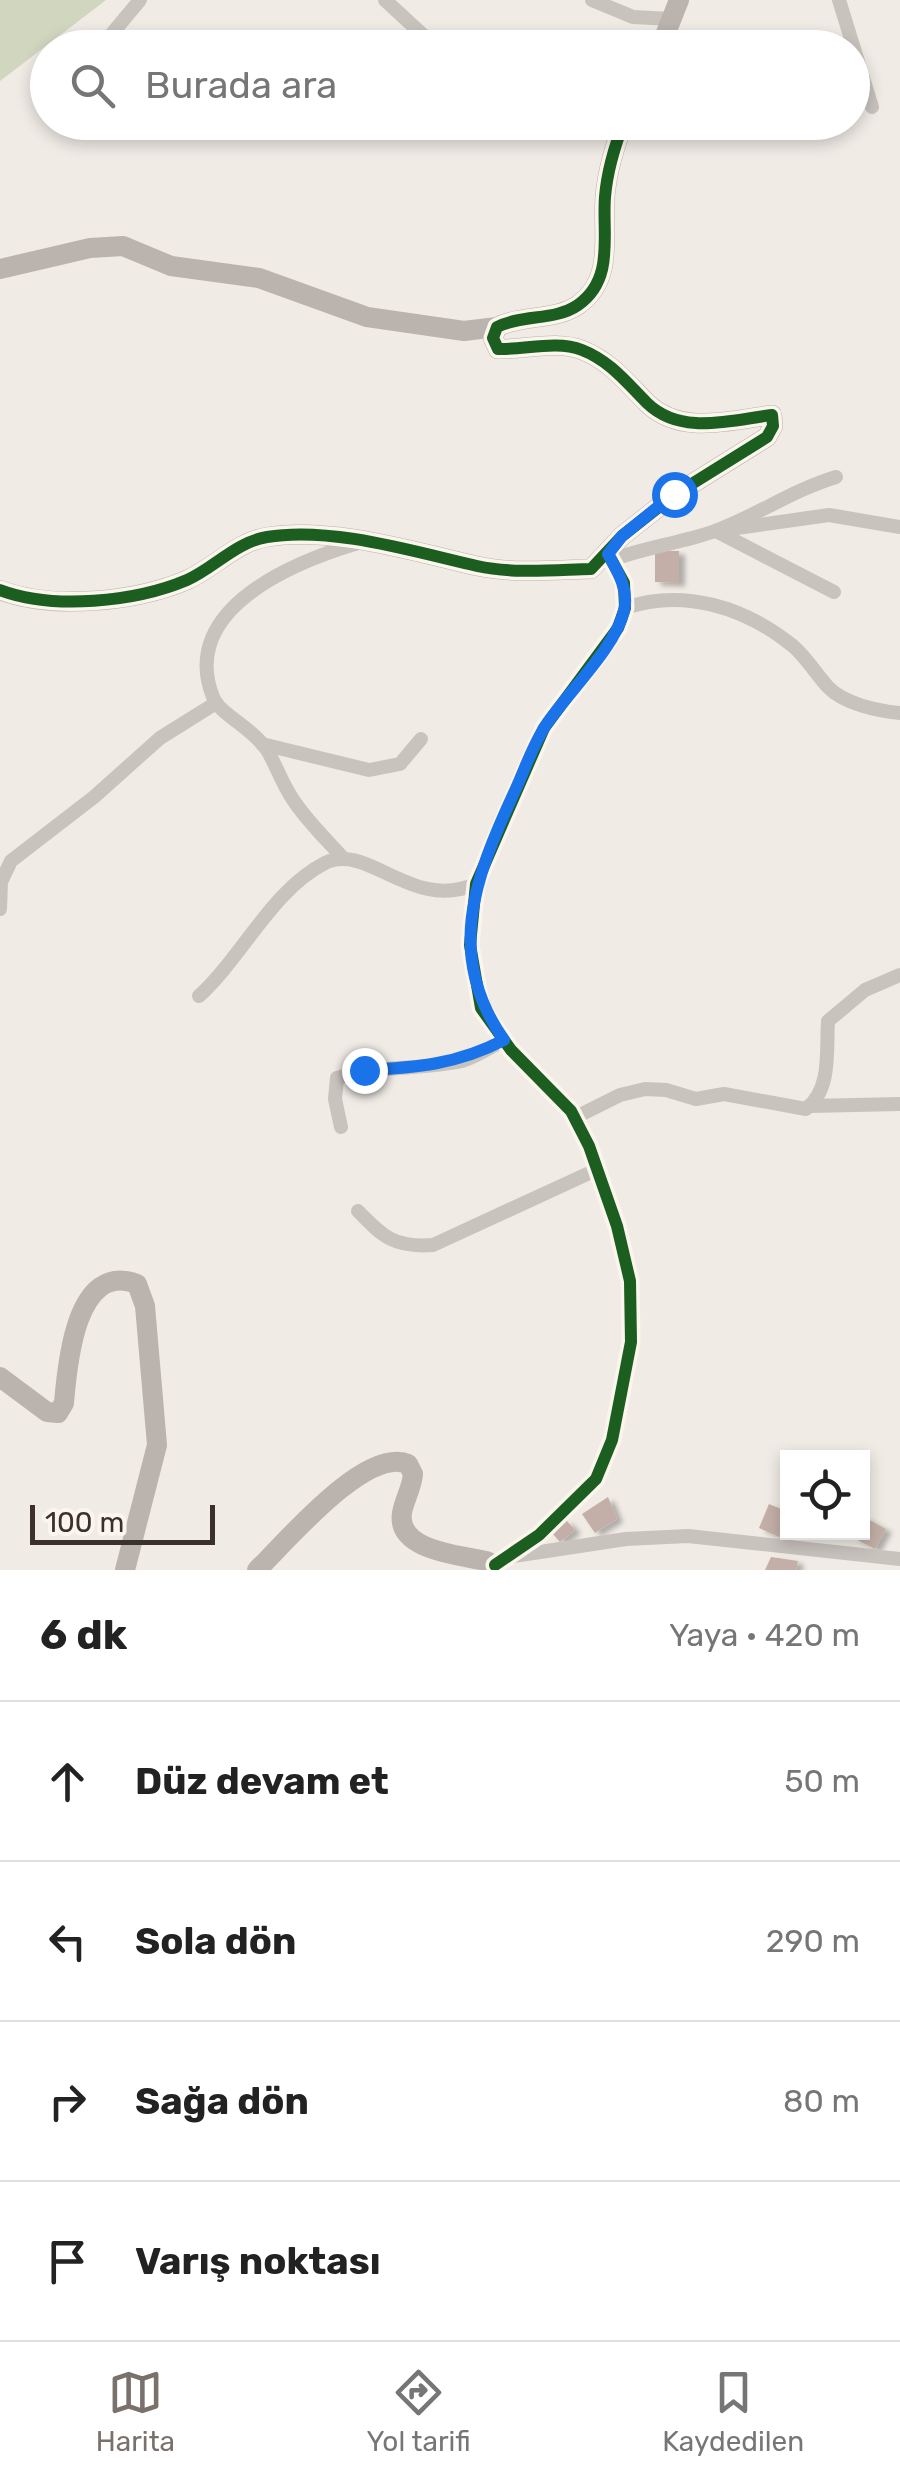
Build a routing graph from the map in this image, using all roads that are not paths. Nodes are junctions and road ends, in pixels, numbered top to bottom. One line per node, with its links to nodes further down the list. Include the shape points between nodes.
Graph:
1 (140, 0): 6 (street)
2 (385, 0): 7 (street)
3 (592, 0): 5 (street, via 634,16)
4 (839, 0): 8 (street)
5 (675, 9)
6 (115, 30)
7 (418, 30)
8 (848, 30)
9 (870, 101): 10 (street)
10 (872, 108)
11 (619, 140): 13 (street, via 605,197 604,268 592,290 559,313 519,316)
12 (0, 268): 13 (street, via 122,246 171,266 259,278 367,316 464,331)
13 (496, 327): 18 (street, via 498,348 581,350 609,364 650,406 690,422 730,425 772,416 767,436 702,474 622,536)
14 (836, 477): 16 (street)
15 (900, 527): 16 (street, via 817,515)
16 (715, 531): 18 (street); 20 (street)
17 (362, 542): 18 (street, via 520,570 592,569); 19 (street, via 266,537 192,578 136,593 55,600); 22 (street, via 271,576 227,613 207,648)
18 (609, 557): 21 (street, via 624,584)
19 (0, 590)
20 (834, 592)
21 (625, 608): 23 (street, via 653,598 695,599 744,616 794,646 832,692); 27 (street, via 618,628 544,728)
22 (216, 703): 25 (street); 28 (street, via 160,738 11,861)
23 (900, 714)
24 (421, 739): 25 (street, via 400,764 368,770)
25 (262, 744): 26 (street, via 292,799)
26 (342, 857): 27 (street, via 432,890 459,892); 30 (street, via 295,887)
27 (476, 884): 31 (street, via 470,945 475,988)
28 (0, 909)
29 (900, 975): 33 (street, via 865,990 828,1021 826,1074)
30 (200, 996)
31 (504, 1040): 34 (street); 35 (street, via 466,1060 337,1078)
32 (900, 1104): 33 (street)
33 (810, 1106): 34 (street, via 790,1110 724,1094 696,1099 645,1089)
34 (574, 1118): 36 (street)
35 (341, 1127)
36 (598, 1169): 37 (street, via 433,1245 386,1240); 40 (street, via 630,1281 631,1342 612,1440 596,1478)
37 (358, 1210)
38 (0, 1377): 41 (street, via 58,1413 80,1314 110,1284 137,1284 146,1306 157,1444)
39 (900, 1559): 40 (street, via 688,1536 626,1539)
40 (499, 1564): 42 (street, via 421,1545 409,1536 402,1514 413,1474 408,1464 390,1460 356,1477)
41 (125, 1570)
42 (257, 1570)

